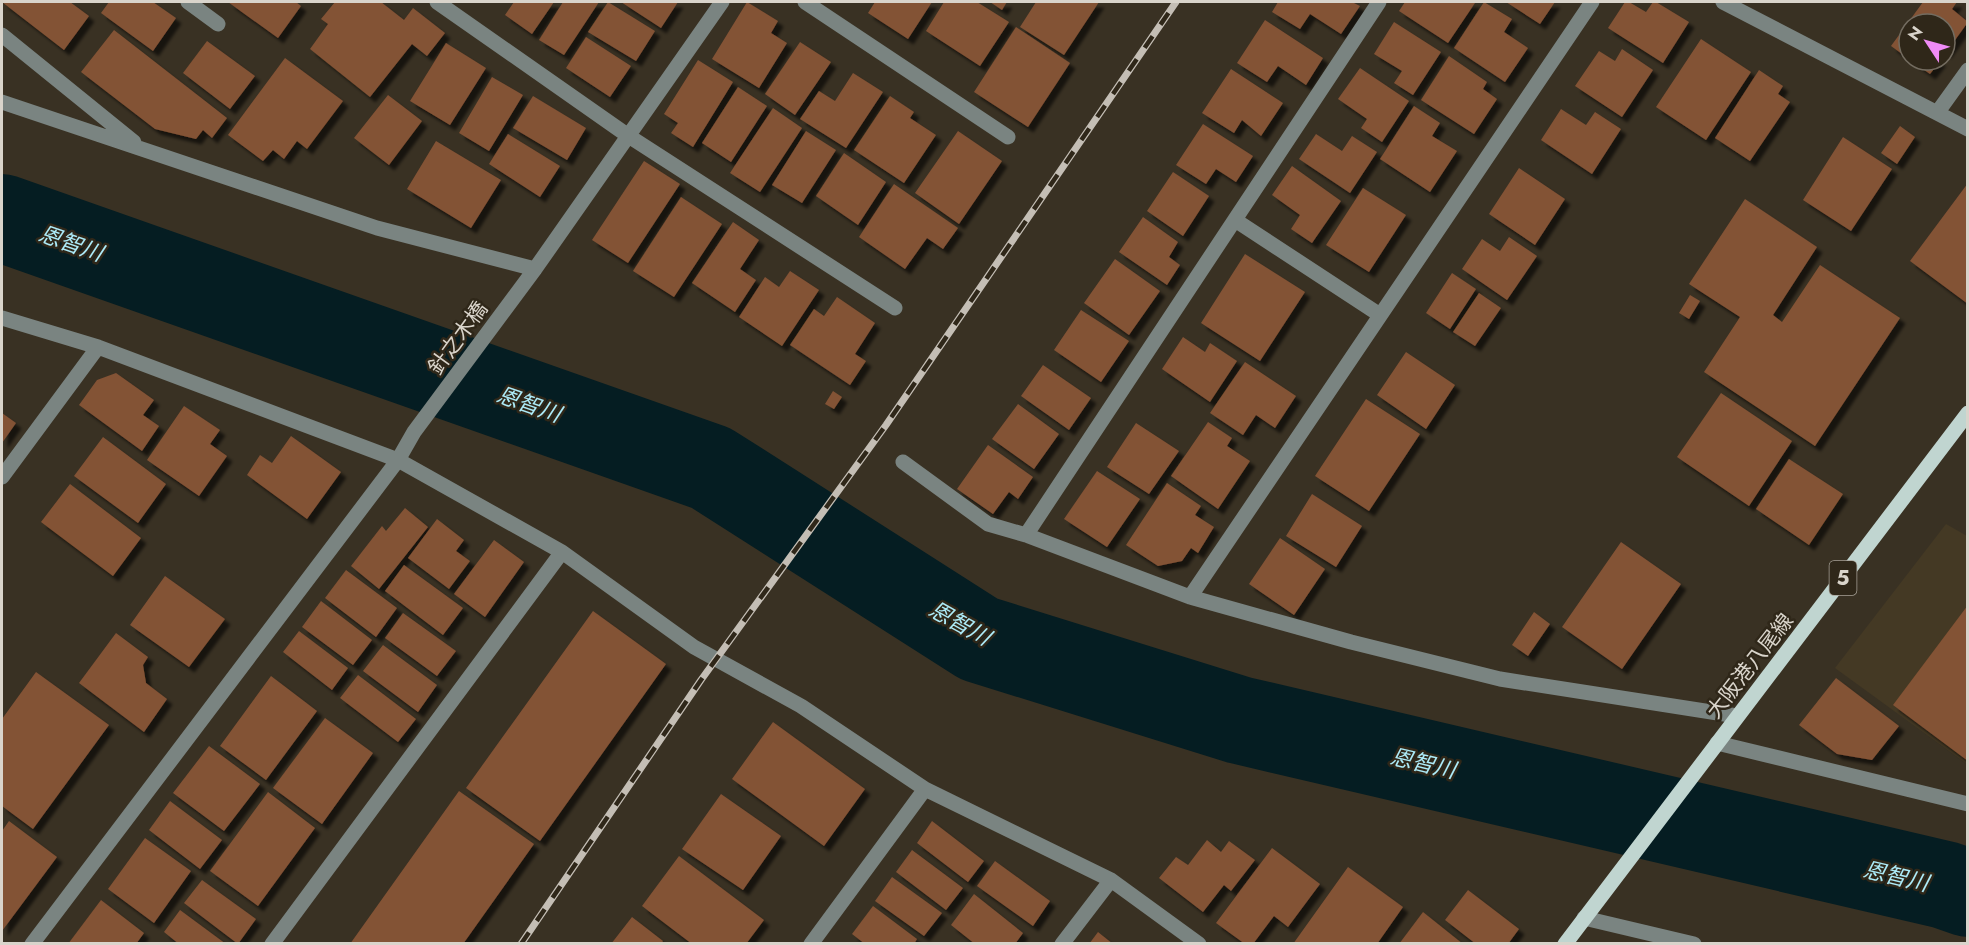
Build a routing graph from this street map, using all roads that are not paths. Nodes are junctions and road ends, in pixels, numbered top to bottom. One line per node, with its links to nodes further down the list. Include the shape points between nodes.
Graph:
1 (188, 2): 8 (street)
2 (437, 2): 14 (street)
3 (722, 2): 14 (street, 針之木橋)
4 (805, 2): 15 (street)
5 (1379, 2): 17 (street)
6 (1592, 2): 20 (street)
7 (1723, 2): 12 (street)
8 (218, 24)
9 (2, 35): 16 (street)
10 (1968, 70): 12 (street)
11 (2, 102): 16 (street)
12 (1937, 113): 13 (street)
13 (1968, 129)
14 (627, 135): 18 (street, 針之木橋); 19 (street)
15 (1008, 137)
16 (144, 149): 18 (street, via 377,228)
17 (1235, 220): 20 (street); 27 (street)
18 (535, 269): 24 (street, 針之木橋, via 414,432)
19 (895, 308)
20 (1380, 315): 29 (street)
21 (2, 318): 22 (street)
22 (98, 347): 24 (street); 26 (street)
23 (1968, 413): 30 (main road, 大阪港八尾線 / 5)
24 (398, 460): 28 (street); 36 (street, 針之木橋)
25 (903, 462): 27 (street, via 988,524)
26 (2, 477)
27 (1026, 535): 29 (street)
28 (562, 552): 32 (street, via 693,647 801,706); 37 (street)
29 (1190, 597): 30 (street, via 1500,679)
30 (1737, 716): 31 (main road, 大阪港八尾線 / 5)
31 (1718, 743): 33 (street); 35 (main road, 大阪港八尾線 / 5)
32 (925, 789): 34 (street); 38 (street)
33 (1968, 804)
34 (1111, 880): 39 (street); 40 (street)
35 (1584, 918): 41 (main road, 大阪港八尾線 / 5); 42 (street)
36 (32, 944)
37 (272, 944)
38 (810, 944)
39 (1062, 944)
40 (1199, 944)
41 (1565, 944)
42 (1694, 944)

